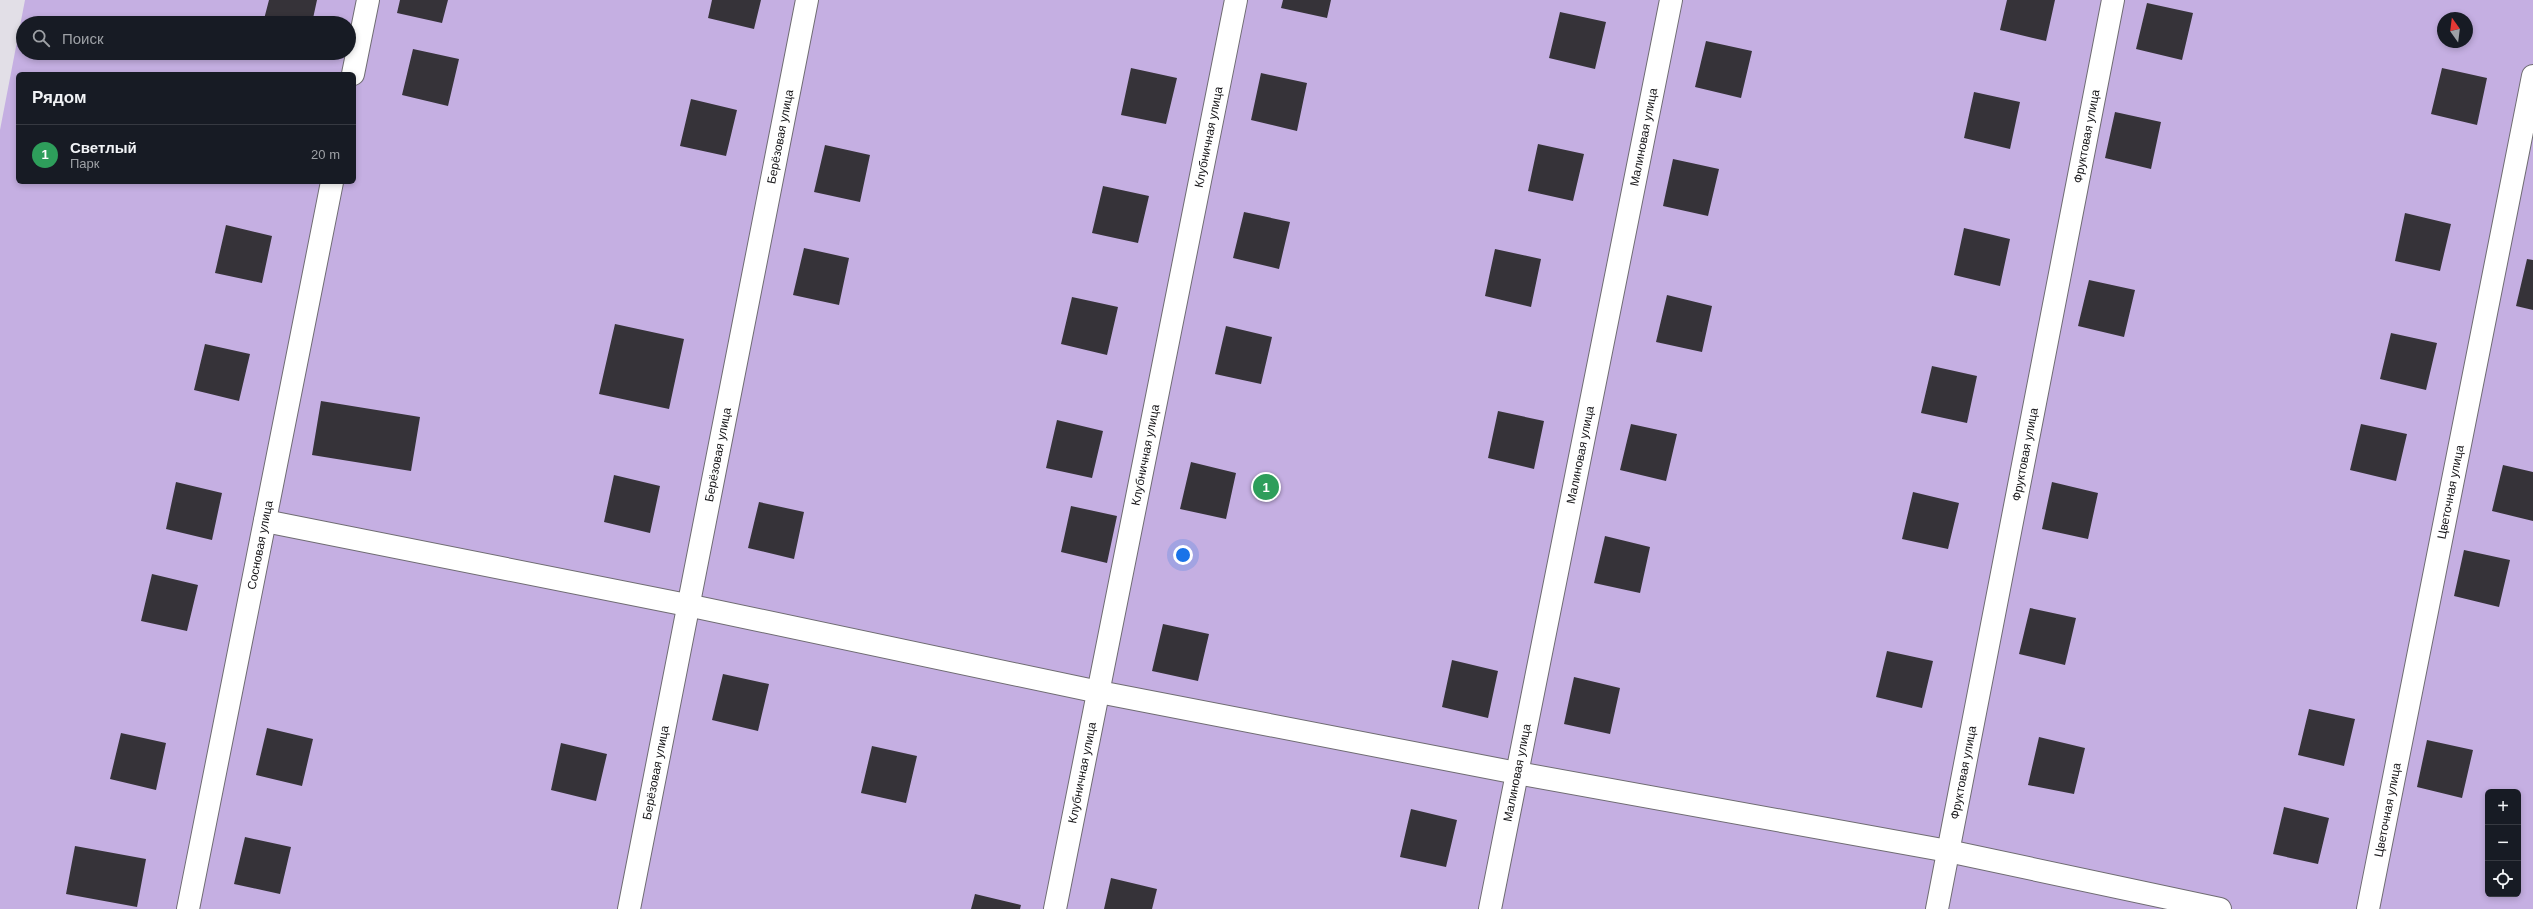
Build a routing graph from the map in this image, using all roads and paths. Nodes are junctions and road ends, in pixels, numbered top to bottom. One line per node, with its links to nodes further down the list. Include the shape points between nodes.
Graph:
1 (368, 0): 6 (street)
2 (807, 0): 12 (street, Берёзовая улица)
3 (1236, 0): 13 (street, Клубничная улица)
4 (1671, 0): 14 (street, Малиновая улица)
5 (2113, 0): 15 (street, Фруктовая улица)
6 (356, 59)
7 (356, 60): 8 (street)
8 (353, 72)
9 (2533, 76): 22 (street, Цветочная улица)
10 (332, 184): 11 (street, Сосновая улица)
11 (265, 521): 12 (street); 16 (street, Сосновая улица)
12 (687, 605): 13 (street); 17 (street, Берёзовая улица)
13 (1099, 692): 14 (street); 18 (street, Клубничная улица)
14 (1517, 773): 15 (street); 19 (street, Малиновая улица)
15 (1948, 851): 20 (street, Фруктовая улица); 21 (street)
16 (188, 909)
17 (629, 909)
18 (1055, 909)
19 (1490, 909)
20 (1937, 909)
21 (2220, 909)
22 (2368, 909)

